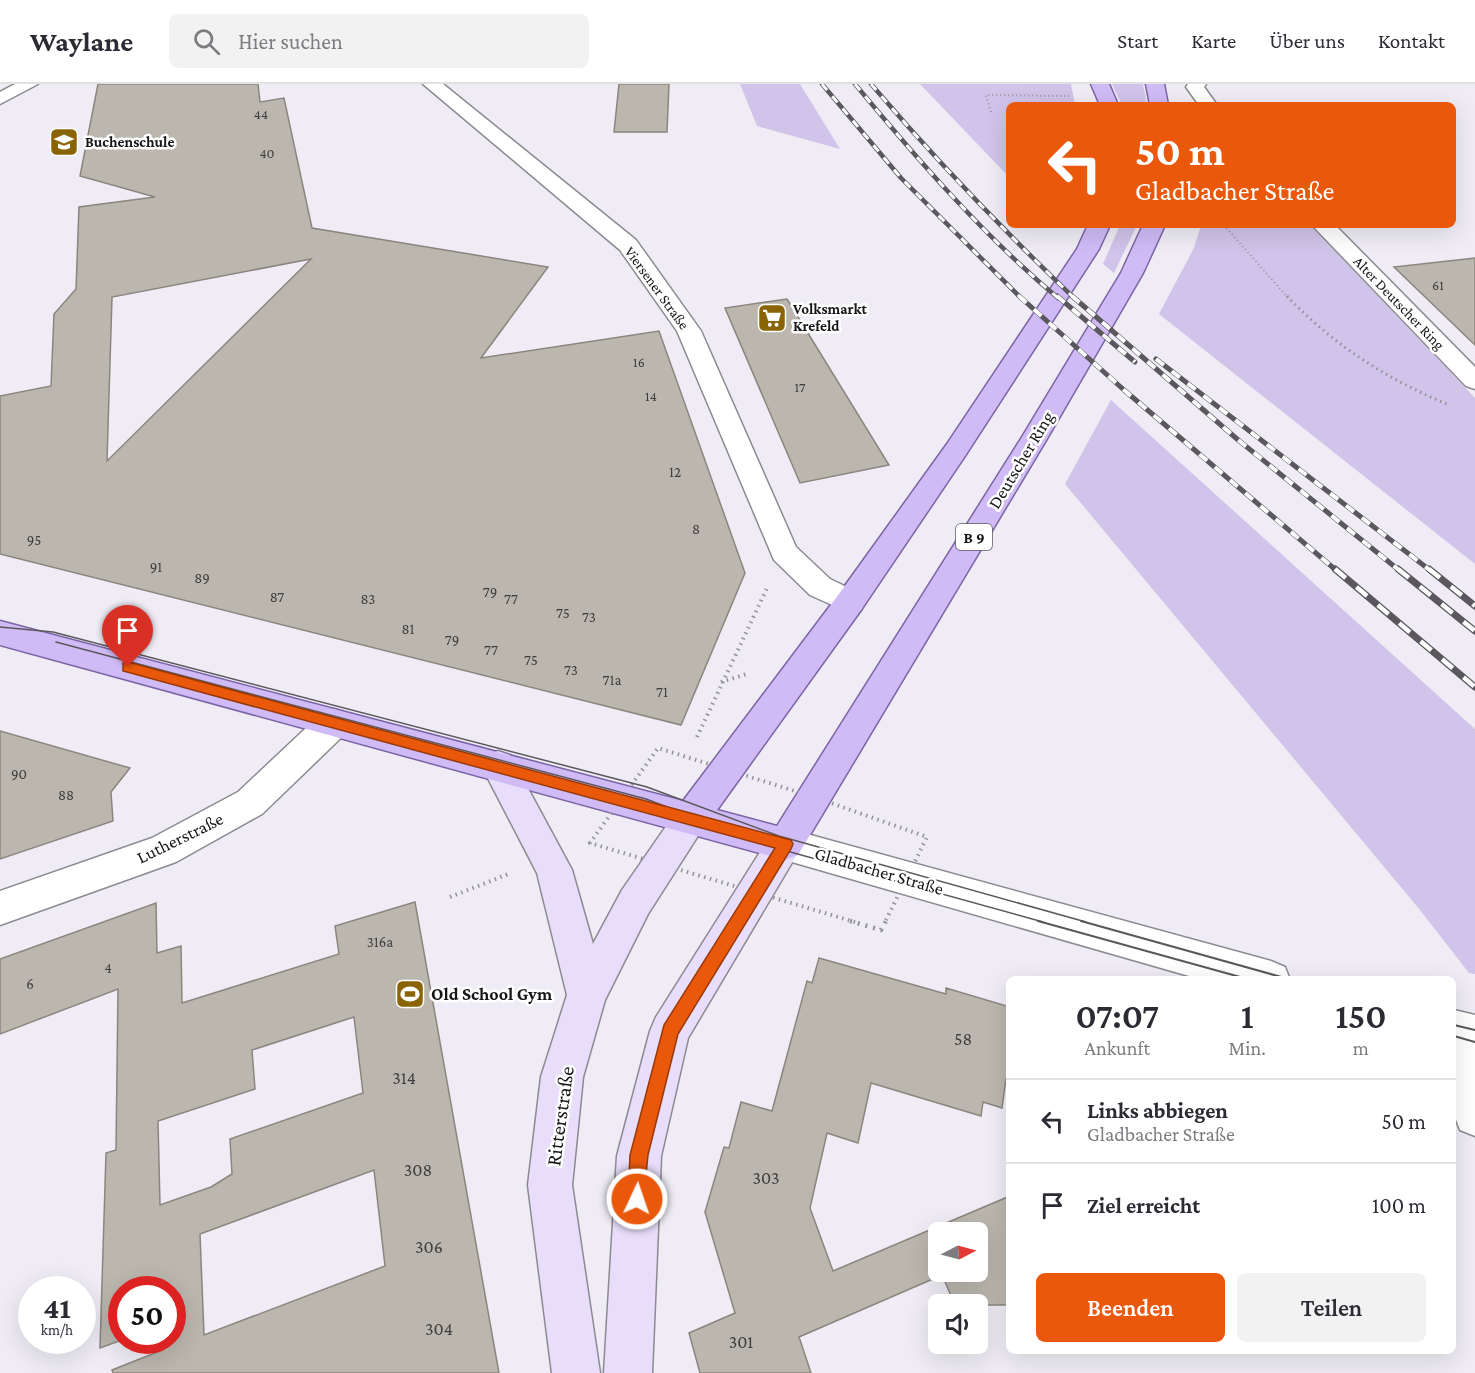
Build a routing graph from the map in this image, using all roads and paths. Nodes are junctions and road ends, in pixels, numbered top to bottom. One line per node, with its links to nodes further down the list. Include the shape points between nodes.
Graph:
1 (29, 84): 7 (street)
2 (432, 84): 18 (street, Viersener Straße, via 628,245 689,331)
3 (1100, 84): 8 (main road)
4 (1155, 84): 9 (main road)
5 (1197, 84): 10 (street, via 1197,94)
6 (1069, 96): 11 (path, via 986,95)
7 (0, 99)
8 (1108, 102)
9 (1158, 102)
10 (1205, 102)
11 (991, 112)
12 (1098, 228): 19 (main road, via 1088,249 956,450)
13 (1153, 228): 25 (main road, Deutscher Ring / B 9, via 1132,273 1035,437)
14 (1227, 228): 17 (path, via 1313,323 1363,360 1419,393)
15 (1326, 228): 16 (street, Alter Deutscher Ring)
16 (1475, 381)
17 (1455, 407)
18 (784, 553): 19 (street, Viersener Straße, via 820,587); 22 (path)
19 (850, 602): 24 (main road)
20 (0, 633): 21 (main road, Gladbacher Straße)
21 (334, 723): 23 (main road, Gladbacher Straße); 28 (street, Lutherstraße, via 250,803 163,851)
22 (689, 757)
23 (498, 765): 24 (main road, Gladbacher Straße); 26 (main road)
24 (692, 817): 25 (main road, Gladbacher Straße); 30 (main road, Ritterstraße, via 635,902)
25 (785, 844): 29 (street, Gladbacher Straße); 36 (main road, via 670,1031 639,1155)
26 (549, 859): 27 (path); 30 (main road)
27 (450, 897)
28 (0, 908)
29 (1257, 976)
30 (587, 995): 35 (main road, Ritterstraße, via 562,1077 550,1185)
31 (1456, 1030): 32 (street)
32 (1475, 1035)
33 (1456, 1062): 34 (street)
34 (1475, 1115)
35 (576, 1373)
36 (628, 1373)

